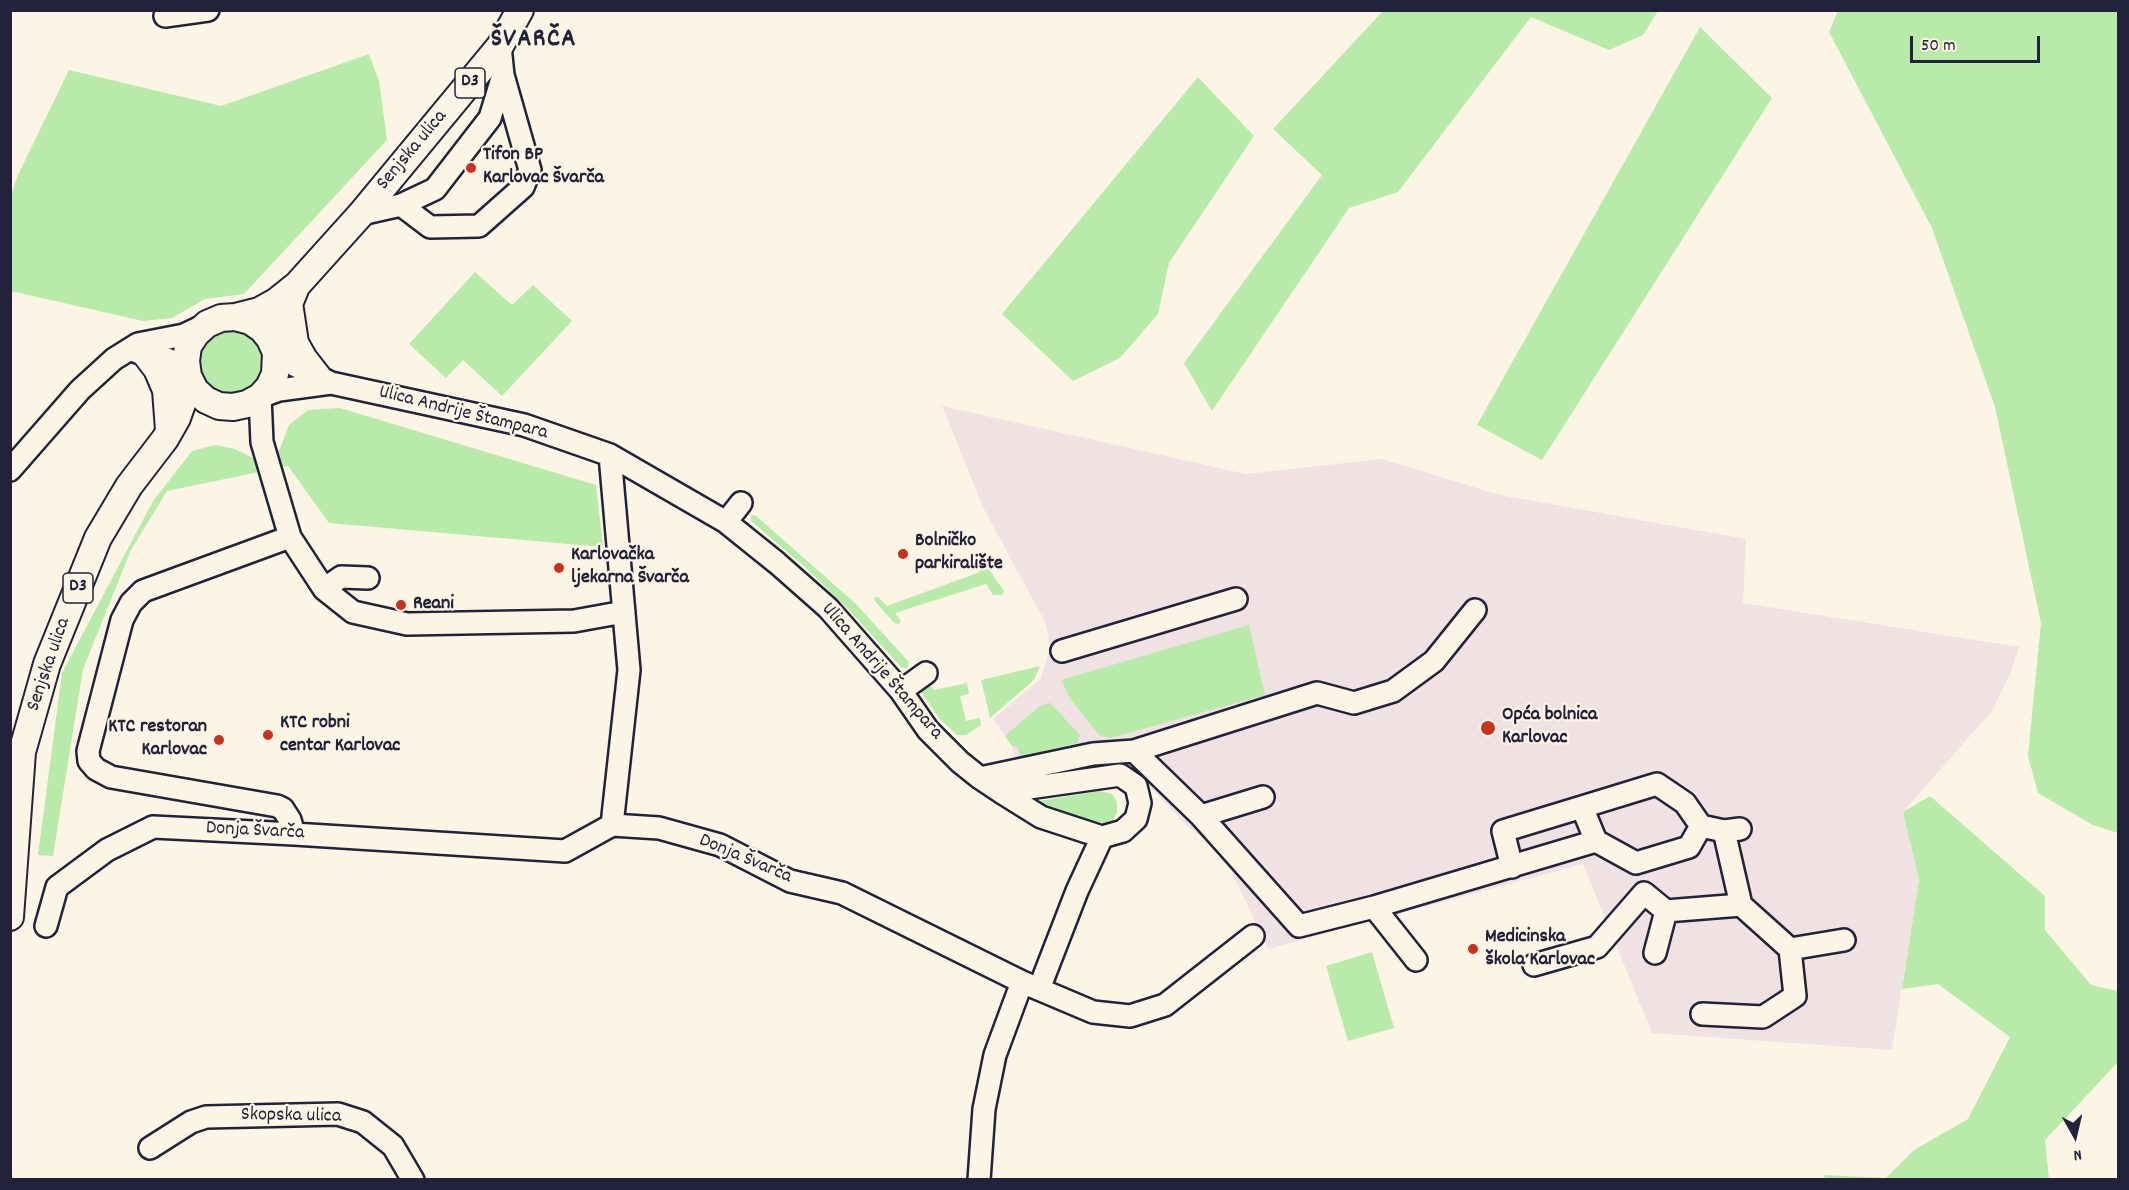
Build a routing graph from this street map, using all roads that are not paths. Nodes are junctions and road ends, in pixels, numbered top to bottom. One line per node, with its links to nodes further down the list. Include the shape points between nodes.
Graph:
1 (208, 10): 3 (street)
2 (520, 10): 4 (main road, Senjska ulica / D3)
3 (165, 16)
4 (500, 46): 5 (street); 7 (main road, Senjska ulica / D3)
5 (503, 75): 6 (street, via 490,118 435,189); 6 (street, via 530,170 523,187 479,226 430,227)
6 (401, 205): 7 (street)
7 (361, 214): 8 (main road, Senjska ulica / D3)
8 (293, 293): 9 (main road, Senjska ulica / D3, via 259,311); 11 (main road, Senjska ulica / D3, via 277,333); 14 (main road, via 296,342 304,359)
9 (236, 317): 10 (main road, D3); 11 (main road, via 262,329)
10 (207, 324): 12 (street, via 184,335 138,344); 13 (main road, D3, via 188,346)
11 (275, 350): 14 (street, Ulica Andrije Štampara, via 292,364); 15 (main road, D3, via 275,374)
12 (134, 352): 13 (street, via 174,362); 17 (main road, via 157,369 166,390); 20 (street, via 114,359 80,390)
13 (188, 376): 16 (main road, via 206,400); 17 (main road, Senjska ulica / D3, via 177,418)
14 (324, 380): 15 (street, Ulica Andrije Štampara); 19 (street, Ulica Andrije Štampara, via 524,425)
15 (260, 397): 16 (main road, D3); 18 (street)
16 (233, 407): 17 (main road, Senjska ulica / D3, via 196,418); 18 (street)
17 (167, 435): 49 (main road, Senjska ulica / D3, via 129,486 98,538 47,664 22,752)
18 (262, 442): 23 (street)
19 (610, 455): 22 (street, Ulica Andrije Štampara); 28 (street)
20 (10, 470)
21 (741, 503): 22 (street)
22 (726, 522): 31 (street, Ulica Andrije Štampara, via 828,608)
23 (290, 537): 25 (street); 40 (street, via 142,591 122,620 88,751 96,769 111,777 278,806 290,820)
24 (368, 578): 25 (street, via 341,577)
25 (324, 589): 28 (street, via 353,612 407,624 574,621)
26 (1236, 599): 29 (street)
27 (1475, 610): 32 (street, via 1434,661 1393,691 1354,703 1317,693)
28 (624, 612): 38 (street, via 629,669)
29 (1062, 651)
30 (926, 673): 31 (street)
31 (901, 691): 33 (street, Ulica Andrije Štampara, via 928,730)
32 (1134, 751): 33 (street, via 1093,754); 37 (street)
33 (980, 778): 34 (street, Ulica Andrije Štampara)
34 (1001, 792): 41 (street, Ulica Andrije Štampara, via 1041,817); 41 (street, via 1120,775 1136,786 1140,802 1136,819 1124,831)
35 (1263, 797): 37 (street)
36 (1582, 807): 39 (street, via 1657,784 1685,803); 42 (street); 44 (street, via 1503,831)
37 (1202, 816): 47 (street, via 1299,926)
38 (612, 825): 40 (street, Donja Švarča, via 565,851); 57 (street, Donja Švarča, via 659,828 720,845 790,881 842,893)
39 (1701, 826): 43 (street, via 1689,846); 46 (street, via 1732,830)
40 (294, 834): 50 (street, Donja Švarča, via 153,827 107,850 57,886)
41 (1102, 837): 57 (street)
42 (1596, 841): 43 (street); 44 (street)
43 (1636, 863): 45 (street)
44 (1512, 867): 47 (street)
45 (1644, 893): 48 (street); 56 (street, via 1597,947)
46 (1741, 905): 48 (street); 53 (street)
47 (1374, 907): 55 (street)
48 (1666, 911): 54 (street)
49 (10, 917)
50 (46, 926)
51 (1253, 936): 57 (street, Donja Švarča, via 1164,1005 1130,1016 1093,1012)
52 (1844, 940): 53 (street)
53 (1790, 949): 58 (street, via 1795,996 1763,1017)
54 (1655, 953)
55 (1416, 960)
56 (1534, 965)
57 (1030, 985): 61 (street, via 995,1055 984,1109)
58 (1702, 1014)
59 (150, 1148): 60 (street, Skopska ulica, via 206,1117 338,1114 363,1122 393,1146)
60 (413, 1179)
61 (979, 1179)

